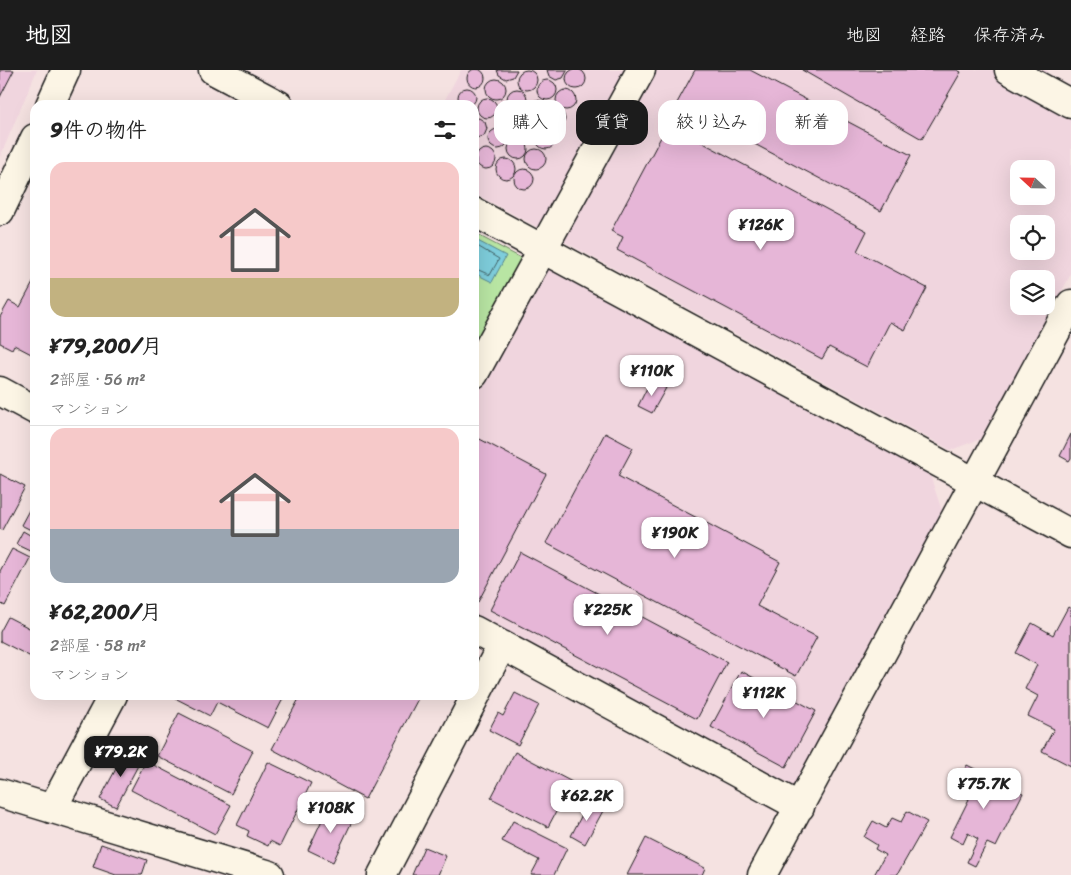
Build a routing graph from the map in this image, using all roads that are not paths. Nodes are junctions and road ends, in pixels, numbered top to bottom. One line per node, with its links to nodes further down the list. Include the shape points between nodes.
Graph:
1 (66, 70): 5 (street)
2 (213, 70): 6 (street)
3 (641, 70): 11 (street)
4 (1008, 70): 7 (street)
5 (52, 100)
6 (270, 100)
7 (1071, 104)
8 (30, 148): 9 (street)
9 (2, 203)
10 (479, 215): 11 (street)
11 (542, 248): 13 (street); 16 (street)
12 (1071, 304): 16 (street)
13 (479, 365)
14 (0, 391): 15 (street)
15 (30, 407)
16 (975, 483): 17 (street); 24 (street)
17 (1071, 534)
18 (479, 633): 19 (street)
19 (502, 645): 20 (street); 24 (street)
20 (479, 689)
21 (110, 700): 25 (street)
22 (473, 700): 27 (street)
23 (0, 793): 25 (street)
24 (800, 807): 28 (street)
25 (52, 809): 26 (street)
26 (270, 875)
27 (382, 875)
28 (762, 875)

